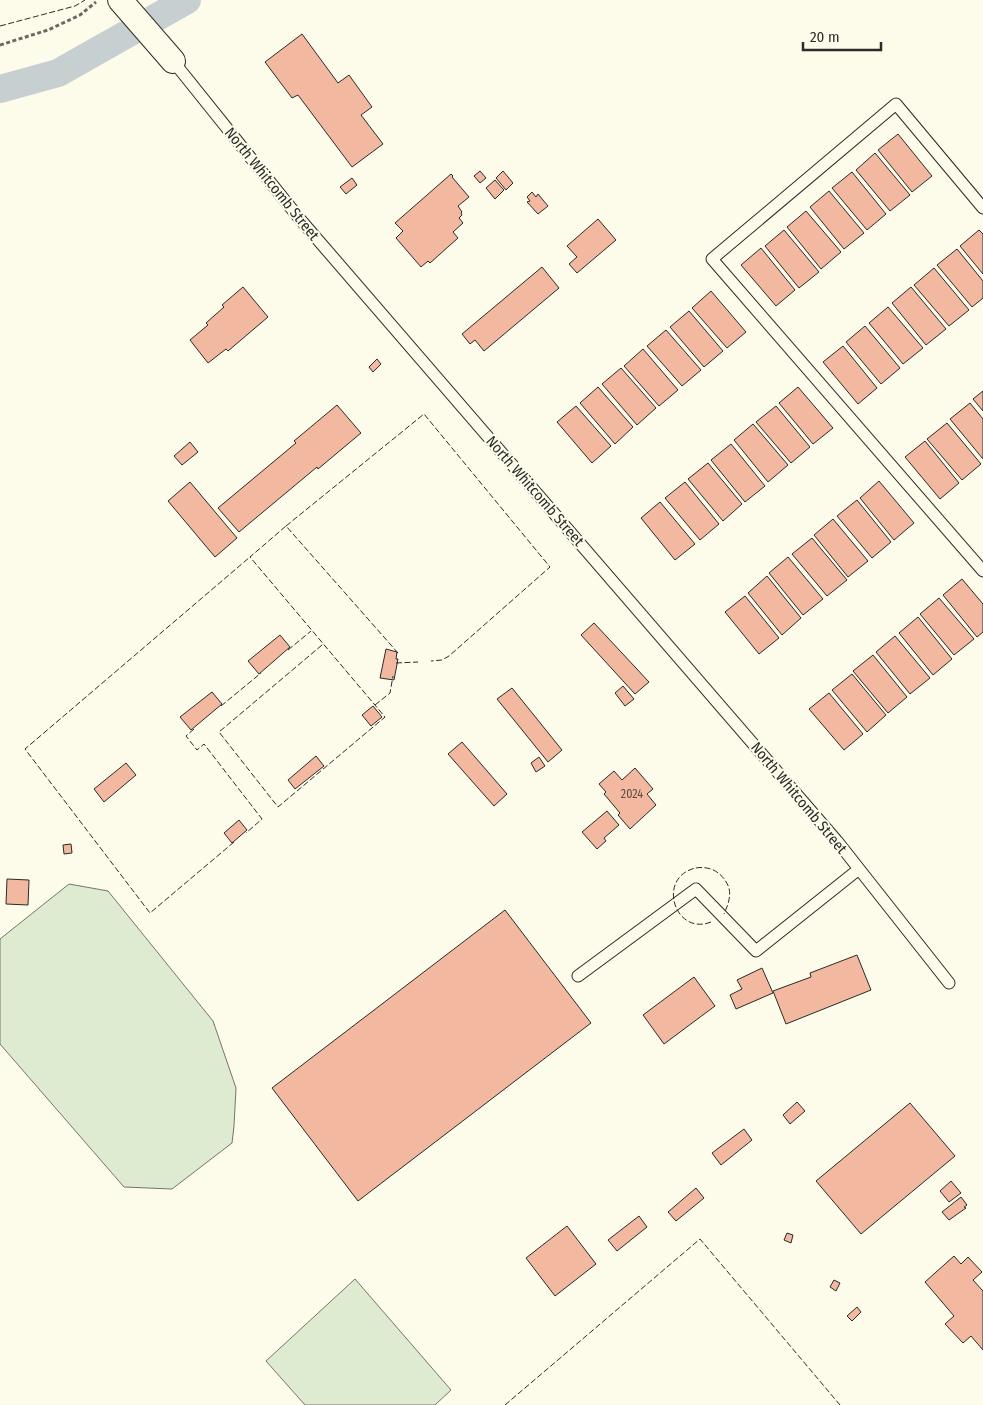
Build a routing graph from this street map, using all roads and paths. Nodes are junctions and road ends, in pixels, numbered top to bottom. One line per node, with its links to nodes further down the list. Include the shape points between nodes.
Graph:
1 (98, 0): 3 (path, via 80,15 56,26)
2 (124, 5): 4 (street, North Whitcomb Street)
3 (0, 44)
4 (172, 61): 7 (lane, North Whitcomb Street, via 299,218)
5 (983, 208): 6 (lane, via 896,104 712,259)
6 (983, 571)
7 (859, 869): 8 (lane, via 756,951 696,889); 9 (lane, North Whitcomb Street)
8 (578, 976)
9 (949, 983)

